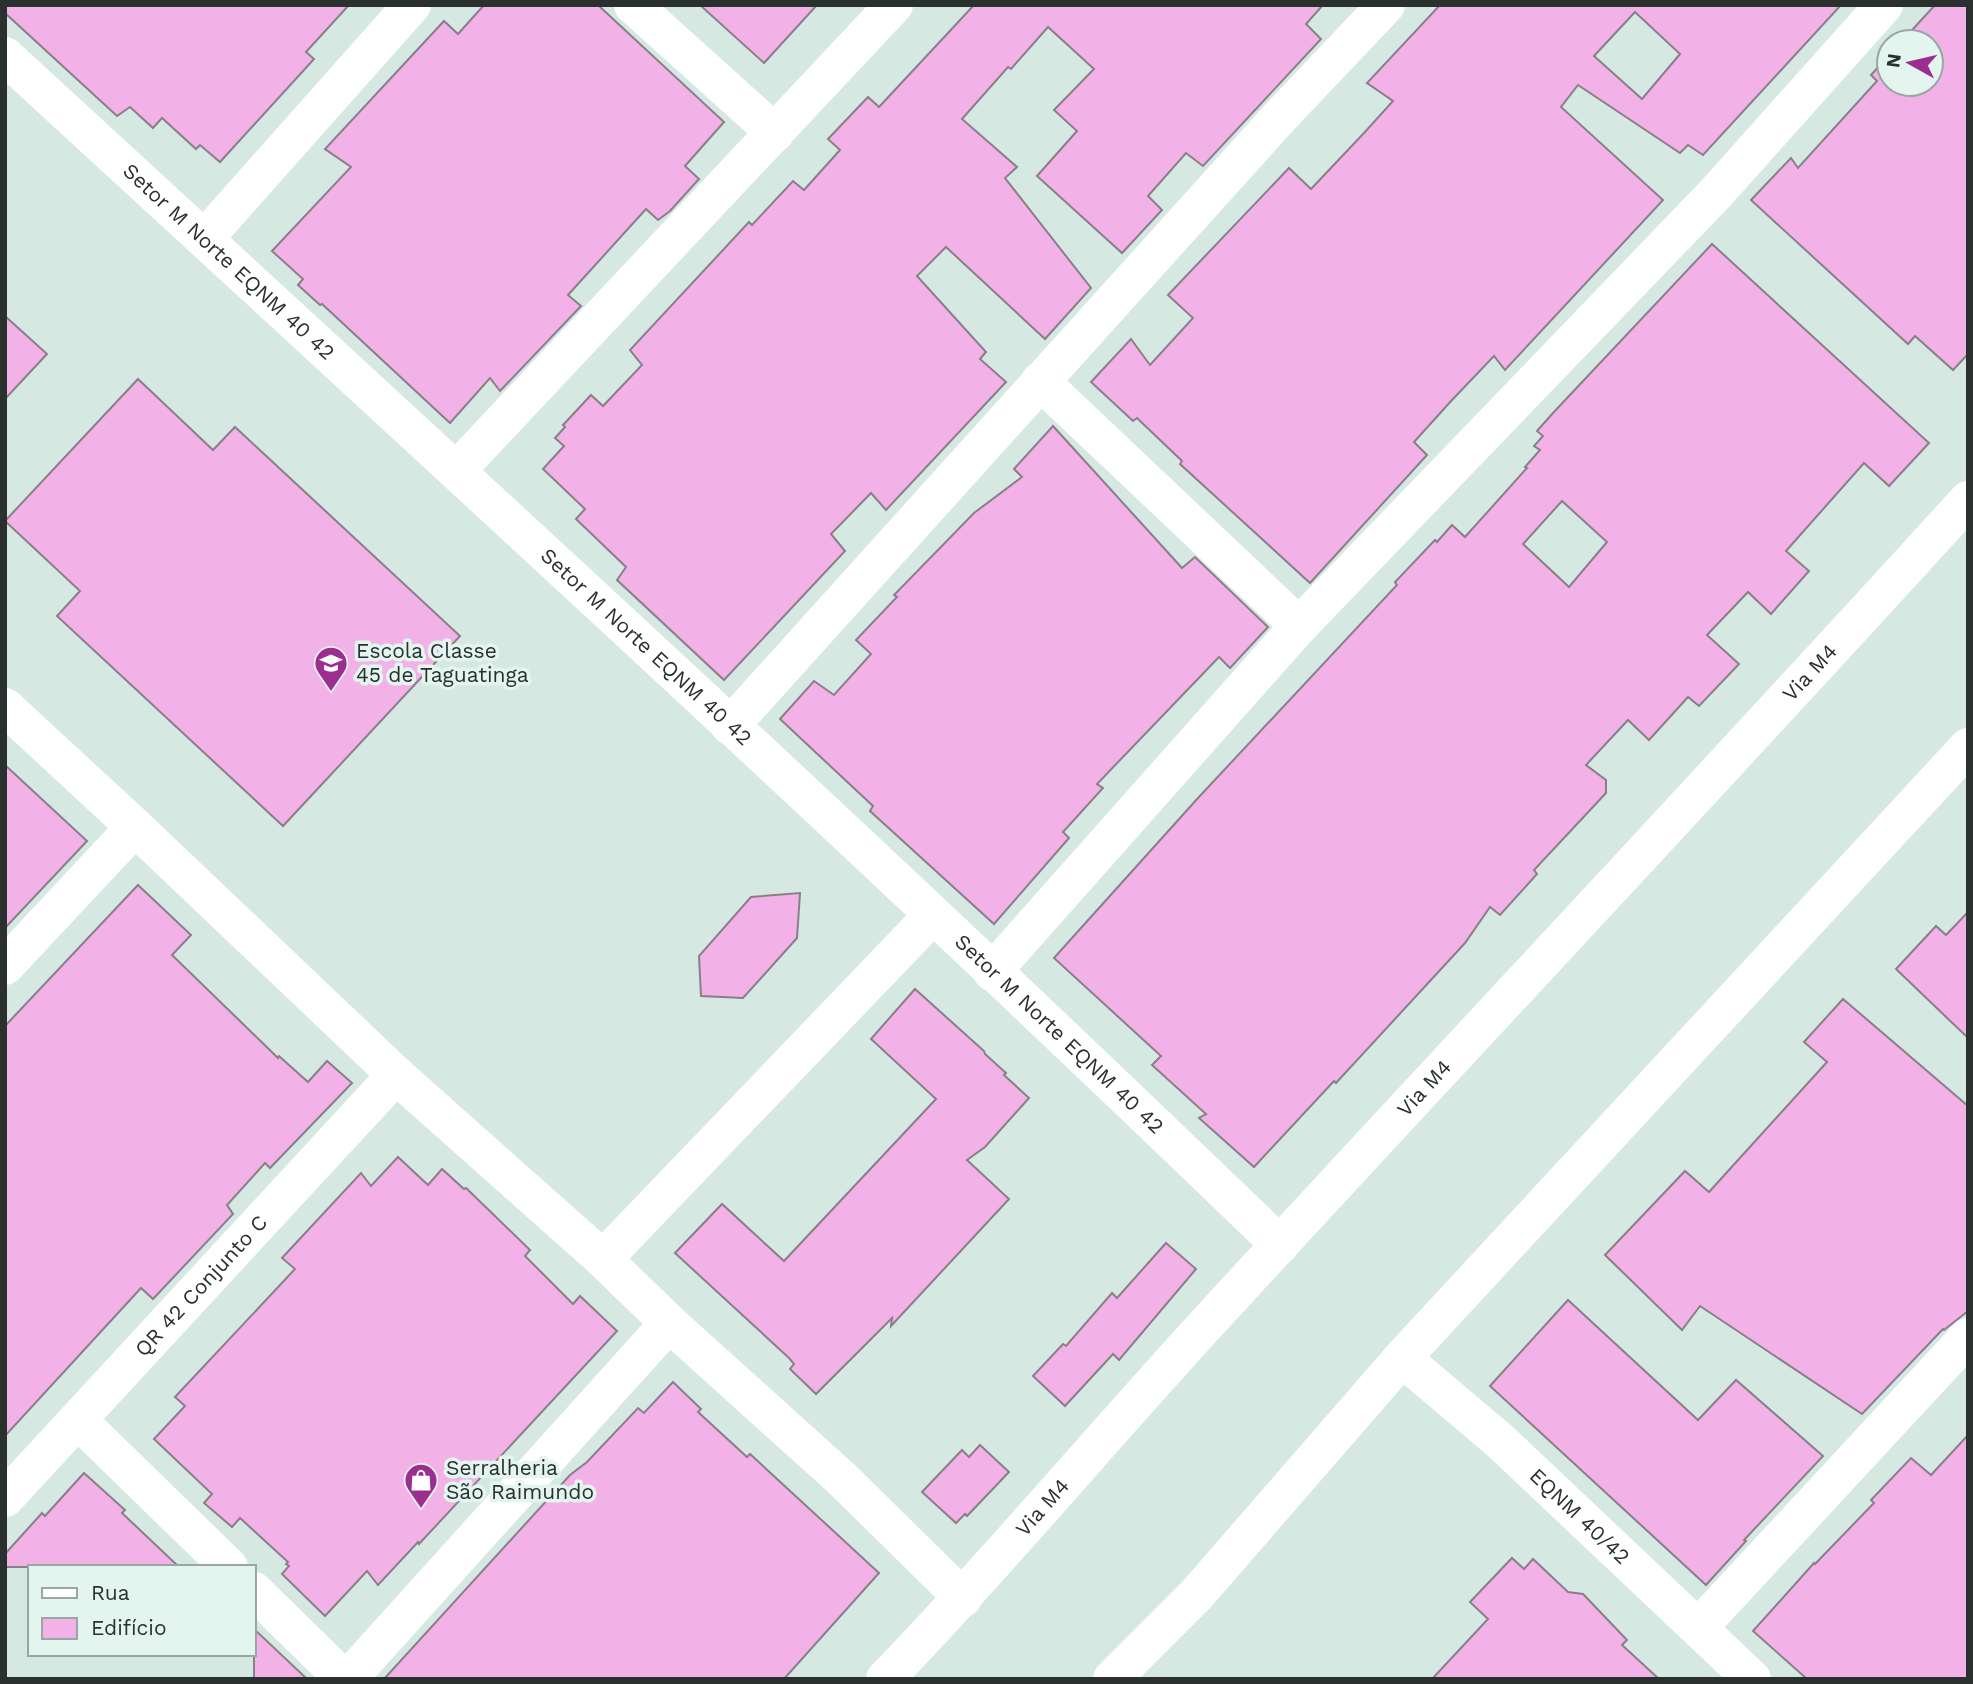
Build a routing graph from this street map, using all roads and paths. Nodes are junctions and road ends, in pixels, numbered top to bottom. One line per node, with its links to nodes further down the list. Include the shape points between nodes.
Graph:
1 (412, 5): 8 (street)
2 (633, 5): 7 (street)
3 (894, 5): 7 (street)
4 (1385, 5): 9 (street)
5 (1884, 5): 12 (street, via 1716,193)
6 (5, 56): 8 (street, Setor M Norte EQNM 40 42)
7 (775, 133): 10 (street)
8 (204, 239): 10 (street, Setor M Norte EQNM 40 42)
9 (1040, 382): 12 (street); 14 (street)
10 (457, 470): 14 (street, Setor M Norte EQNM 40 42)
11 (1968, 500): 21 (street, Via M4)
12 (1299, 626): 19 (street)
13 (5, 707): 16 (street)
14 (730, 726): 17 (street, Setor M Norte EQNM 40 42)
15 (1968, 747): 25 (street)
16 (135, 827): 18 (street); 20 (street)
17 (933, 915): 19 (street, Setor M Norte EQNM 40 42); 22 (street)
18 (5, 966)
19 (992, 972): 21 (street, Setor M Norte EQNM 40 42)
20 (396, 1075): 22 (street); 26 (street, QR 42 Conjunto C)
21 (1280, 1245): 30 (street, Via M4)
22 (603, 1259): 23 (street)
23 (669, 1323): 30 (street, via 841,1478); 32 (street)
24 (1968, 1337): 31 (street)
25 (1402, 1358): 31 (street, EQNM 40/42, via 1500,1441); 34 (street, via 1197,1594)
26 (79, 1421): 27 (street, QR 42 Conjunto C); 28 (street)
27 (5, 1498)
28 (227, 1565)
29 (256, 1593): 32 (street)
30 (963, 1598): 33 (street, Via M4)
31 (1699, 1627): 35 (street, EQNM 40/42)
32 (346, 1679)
33 (885, 1679)
34 (1112, 1679)
35 (1752, 1679)

